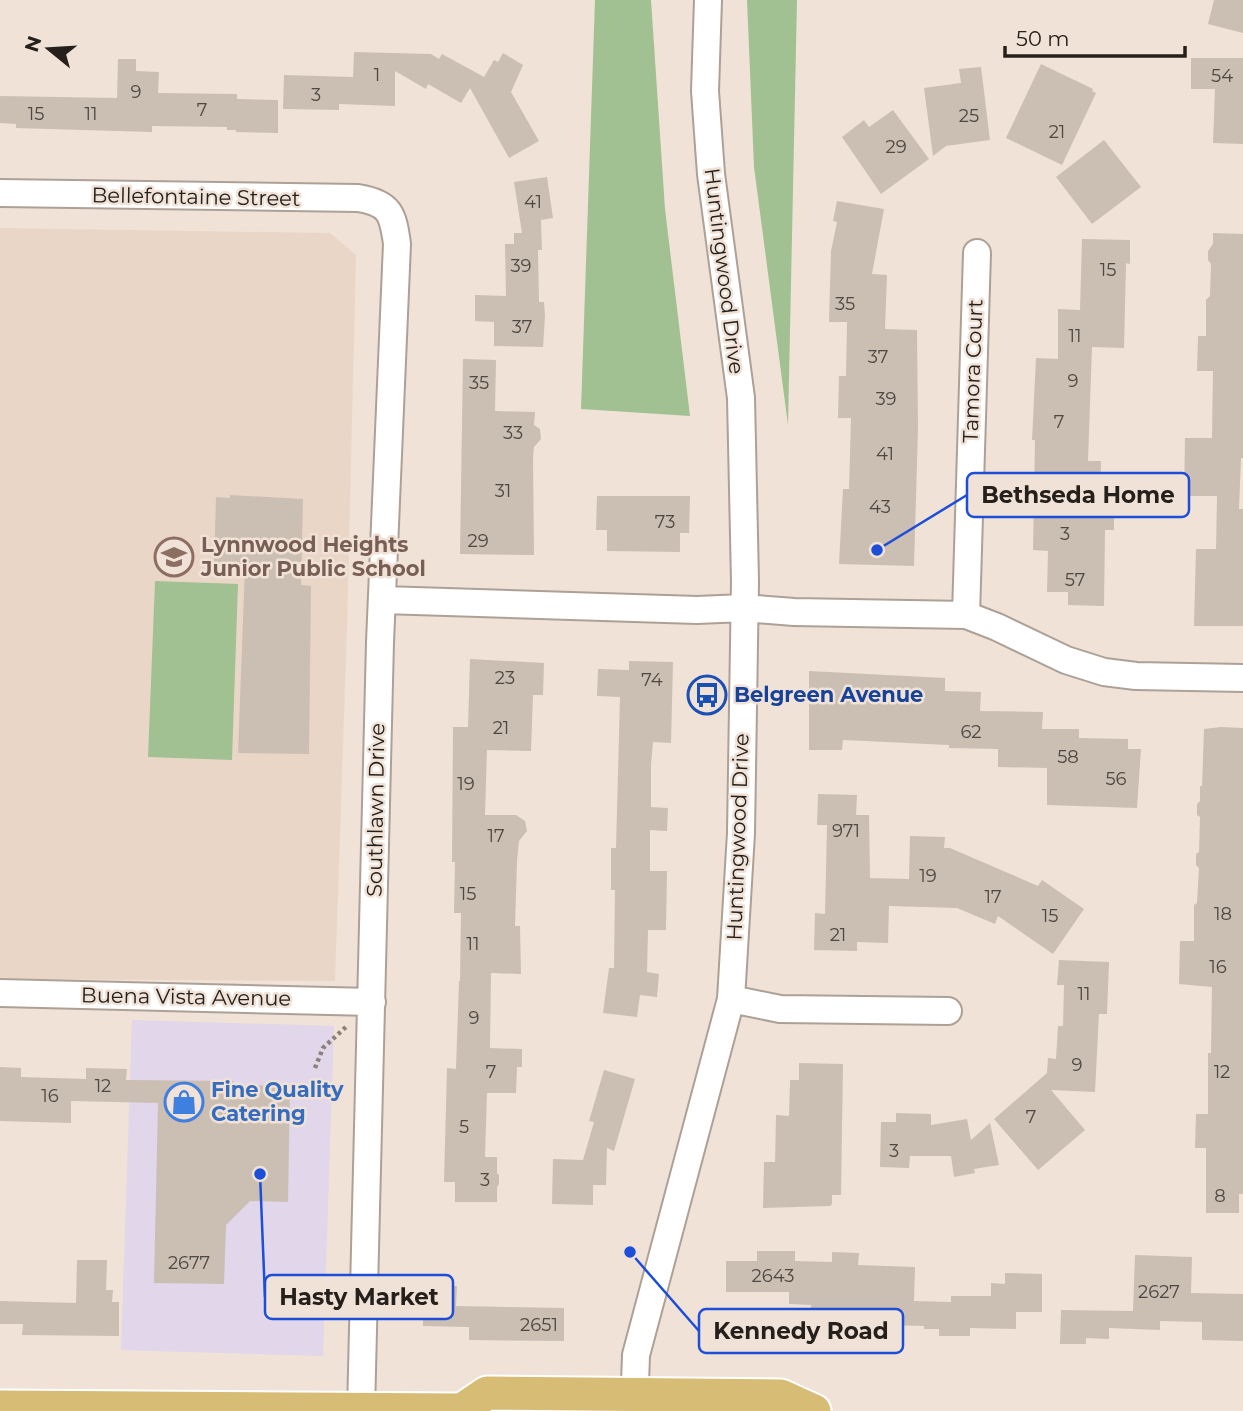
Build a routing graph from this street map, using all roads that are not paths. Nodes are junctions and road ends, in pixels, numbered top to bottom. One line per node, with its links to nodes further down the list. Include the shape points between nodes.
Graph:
1 (708, 0): 6 (street, Huntingwood Drive, via 705,91 710,173 741,398)
2 (0, 193): 3 (street, Bellefontaine Street, via 358,198 377,201)
3 (388, 211): 5 (street, Southlawn Drive, via 397,244)
4 (977, 253): 7 (street, Tamora Court)
5 (383, 600): 6 (street); 11 (street, Southlawn Drive)
6 (744, 608): 7 (street); 10 (street, Huntingwood Drive, via 741,833)
7 (966, 615): 8 (street, via 1104,673)
8 (1243, 678)
9 (0, 993): 11 (street, Buena Vista Avenue)
10 (731, 999): 12 (street, via 780,1009); 13 (street, Huntingwood Drive, via 636,1355)
11 (372, 1002): 16 (street, Southlawn Drive)
12 (948, 1011)
13 (634, 1403): 18 (main road, via 487,1392); 19 (main road, via 781,1396)
14 (0, 1407): 15 (main road)
15 (338, 1411): 16 (main road)
16 (361, 1411): 17 (main road)
17 (405, 1411): 18 (main road)
18 (463, 1411)
19 (814, 1411)

